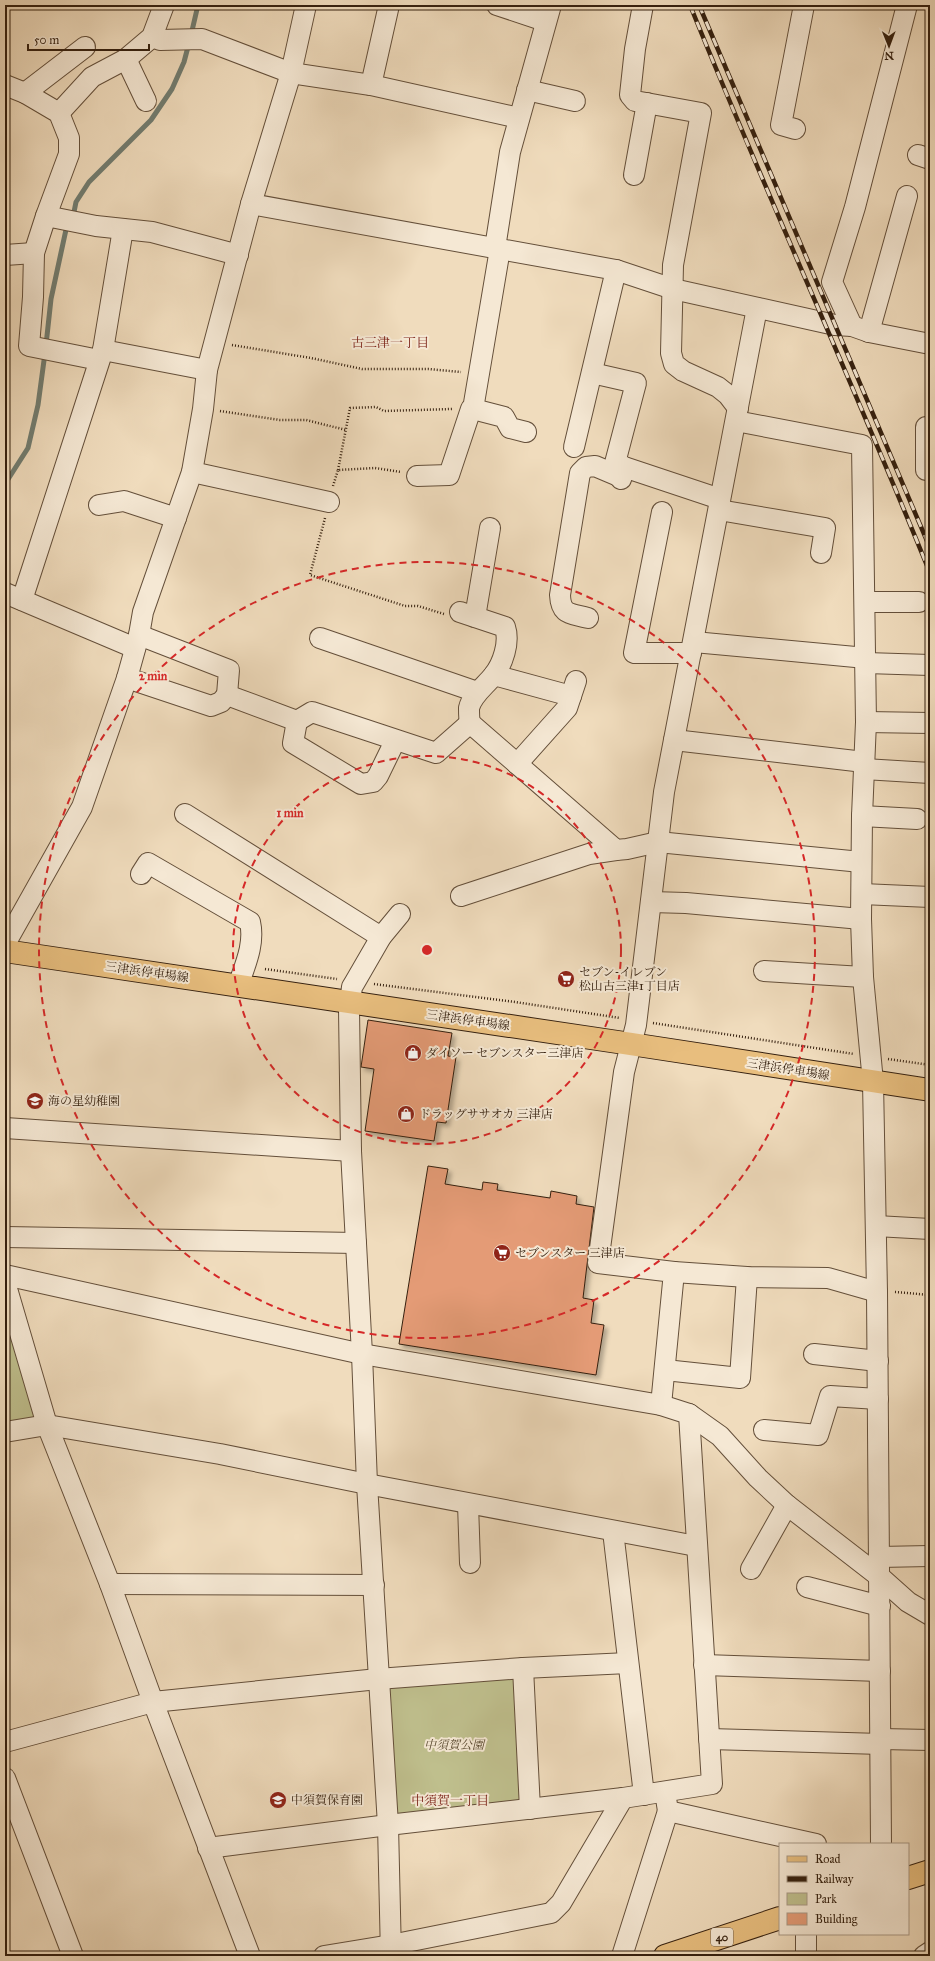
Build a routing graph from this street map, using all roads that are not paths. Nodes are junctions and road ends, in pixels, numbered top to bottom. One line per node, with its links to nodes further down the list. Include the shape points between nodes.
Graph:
1 (164, 5): 9 (street)
2 (306, 5): 12 (street)
3 (389, 5): 14 (street)
4 (497, 5): 8 (street)
5 (643, 5): 19 (street, via 630,95 635,100)
6 (804, 5): 22 (street, via 781,125)
7 (907, 5): 35 (street, via 855,207 832,282)
8 (548, 13): 15 (street)
9 (152, 37): 11 (street); 12 (street, via 160,40 202,39)
10 (85, 47): 16 (street)
11 (126, 59): 17 (street); 20 (street, via 92,77)
12 (291, 73): 14 (street); 25 (street)
13 (5, 85): 16 (street)
14 (371, 85): 21 (street)
15 (527, 90): 18 (street); 21 (street)
16 (25, 93): 20 (street)
17 (146, 101)
18 (575, 101)
19 (647, 103): 23 (street); 33 (street, via 701,113 673,265)
20 (58, 113): 26 (street, via 69,138 69,154)
21 (519, 118): 28 (street, via 510,152)
22 (795, 130)
23 (634, 175)
24 (907, 196): 35 (street)
25 (251, 204): 28 (street); 31 (street)
26 (46, 216): 27 (street); 29 (street)
27 (123, 229): 31 (street, via 152,232); 37 (street)
28 (497, 248): 32 (street); 40 (street)
29 (34, 253): 30 (street); 37 (street, via 29,346)
30 (5, 254)
31 (238, 256): 38 (street)
32 (616, 270): 33 (street); 39 (street)
33 (673, 289): 34 (street); 41 (street, via 671,353 674,364 728,395)
34 (757, 308): 35 (street); 41 (street)
35 (861, 329): 36 (street)
36 (930, 344)
37 (101, 355): 38 (street); 56 (street)
38 (207, 370): 46 (street)
39 (592, 373): 44 (street); 48 (street, via 636,383 615,463)
40 (472, 409): 43 (street, via 504,417 510,428); 47 (street, via 450,475)
41 (737, 415): 50 (street); 57 (street, via 862,445)
42 (923, 427): 45 (street)
43 (526, 432)
44 (574, 447)
45 (926, 470)
46 (192, 472): 49 (street); 53 (street)
47 (417, 476)
48 (621, 477): 50 (street); 59 (street, via 595,466 586,467 580,473 560,595 561,606 566,612)
49 (329, 502)
50 (720, 504): 55 (street, via 825,528); 62 (street)
51 (99, 505): 53 (street, via 124,501)
52 (662, 512): 62 (street, via 634,653)
53 (176, 518): 61 (street, via 143,612)
54 (483, 537): 65 (street, via 468,614 505,627 508,636 507,647)
55 (821, 553)
56 (14, 597): 61 (street)
57 (866, 602): 58 (street); 63 (street)
58 (919, 602)
59 (588, 618)
60 (320, 638): 67 (street)
61 (137, 642): 66 (street); 68 (street, via 229,670)
62 (693, 648): 63 (street); 73 (street)
63 (866, 660): 64 (street); 70 (street)
64 (930, 665)
65 (494, 675): 67 (street); 75 (street, via 573,688 567,708)
66 (126, 678): 68 (street, via 211,706 221,702); 92 (street, via 82,807)
67 (478, 692): 72 (street, via 469,707)
68 (227, 695): 69 (street)
69 (297, 721): 74 (street, via 312,712); 74 (street, via 293,743 361,784 373,782 378,776)
70 (866, 722): 71 (street); 76 (street)
71 (930, 723)
72 (470, 724): 74 (street, via 436,753); 75 (street)
73 (674, 740): 76 (street); 81 (street)
74 (396, 741)
75 (517, 764): 82 (street)
76 (864, 765): 77 (street); 79 (street)
77 (930, 773)
78 (185, 814): 91 (street)
79 (862, 816): 80 (street); 83 (street)
80 (918, 819)
81 (658, 842): 82 (street); 83 (street); 88 (street)
82 (616, 850): 86 (street, via 589,854)
83 (861, 862): 85 (street)
84 (141, 874): 96 (street, via 148,863 250,922 252,933 249,952)
85 (862, 894): 87 (street); 90 (street)
86 (461, 896)
87 (930, 897)
88 (651, 902): 90 (street); 98 (street, via 637,1021)
89 (400, 914): 91 (street)
90 (861, 919): 95 (street)
91 (381, 936): 97 (street, via 355,982)
92 (5, 944)
93 (5, 951): 96 (main road, 三津浜停車場線)
94 (764, 971): 95 (street)
95 (863, 976): 99 (street)
96 (238, 986): 97 (main road, 三津浜停車場線)
97 (349, 1003): 98 (main road, 三津浜停車場線); 102 (street)
98 (631, 1044): 99 (main road, 三津浜停車場線); 107 (street, via 624,1072 598,1263)
99 (873, 1082): 100 (main road, 三津浜停車場線); 103 (street)
100 (930, 1090)
101 (5, 1128): 102 (street)
102 (351, 1151): 106 (street)
103 (876, 1226): 104 (street); 111 (street)
104 (930, 1229)
105 (5, 1237): 106 (street)
106 (356, 1243): 112 (street)
107 (674, 1272): 109 (street); 115 (street)
108 (5, 1275): 112 (street)
109 (747, 1277): 111 (street, via 828,1278); 115 (street, via 740,1378)
110 (5, 1282): 119 (street)
111 (878, 1292): 114 (street)
112 (362, 1354): 117 (street); 122 (street)
113 (814, 1354): 114 (street)
114 (878, 1361): 116 (street)
115 (665, 1370): 117 (street)
116 (878, 1398): 120 (street, via 830,1396 818,1435); 128 (street)
117 (661, 1405): 118 (street)
118 (689, 1414): 124 (street, via 720,1436); 126 (street)
119 (47, 1425): 121 (street); 122 (street, via 220,1454); 132 (street)
120 (764, 1430)
121 (5, 1432)
122 (367, 1484): 123 (street); 133 (street)
123 (468, 1504): 125 (street); 129 (street)
124 (787, 1505): 130 (street); 131 (street)
125 (613, 1531): 126 (street); 137 (street)
126 (696, 1546): 138 (street)
127 (930, 1556): 128 (street)
128 (879, 1557): 131 (street)
129 (470, 1563)
130 (751, 1569)
131 (880, 1577): 135 (street); 136 (street, via 908,1602)
132 (110, 1584): 133 (street); 142 (street)
133 (374, 1585): 141 (street)
134 (807, 1587): 135 (street)
135 (880, 1606): 140 (street)
136 (930, 1615)
137 (628, 1663): 139 (street); 148 (street)
138 (704, 1664): 140 (street); 143 (street)
139 (523, 1668): 141 (street); 151 (street)
140 (880, 1671): 146 (street)
141 (378, 1679): 142 (street); 152 (street)
142 (152, 1702): 145 (street); 155 (street)
143 (709, 1739): 146 (street); 150 (street, via 712,1784)
144 (930, 1740): 146 (street)
145 (5, 1742)
146 (881, 1742): 154 (street)
147 (5, 1778): 162 (street)
148 (644, 1795): 149 (street); 150 (street)
149 (622, 1798): 151 (street); 160 (street, via 561,1903 551,1913)
150 (666, 1801): 153 (street); 165 (street)
151 (530, 1809): 152 (street)
152 (388, 1825): 155 (street); 160 (street)
153 (813, 1843)
154 (881, 1843)
155 (208, 1848): 163 (street)
156 (930, 1871): 157 (main road)
157 (909, 1878)
158 (779, 1918): 166 (main road, 40)
159 (806, 1935): 167 (street)
160 (391, 1950): 164 (street)
161 (930, 1952): 168 (street)
162 (73, 1956)
163 (250, 1956)
164 (324, 1956)
165 (622, 1956)
166 (665, 1956)
167 (806, 1956)
168 (924, 1956)

